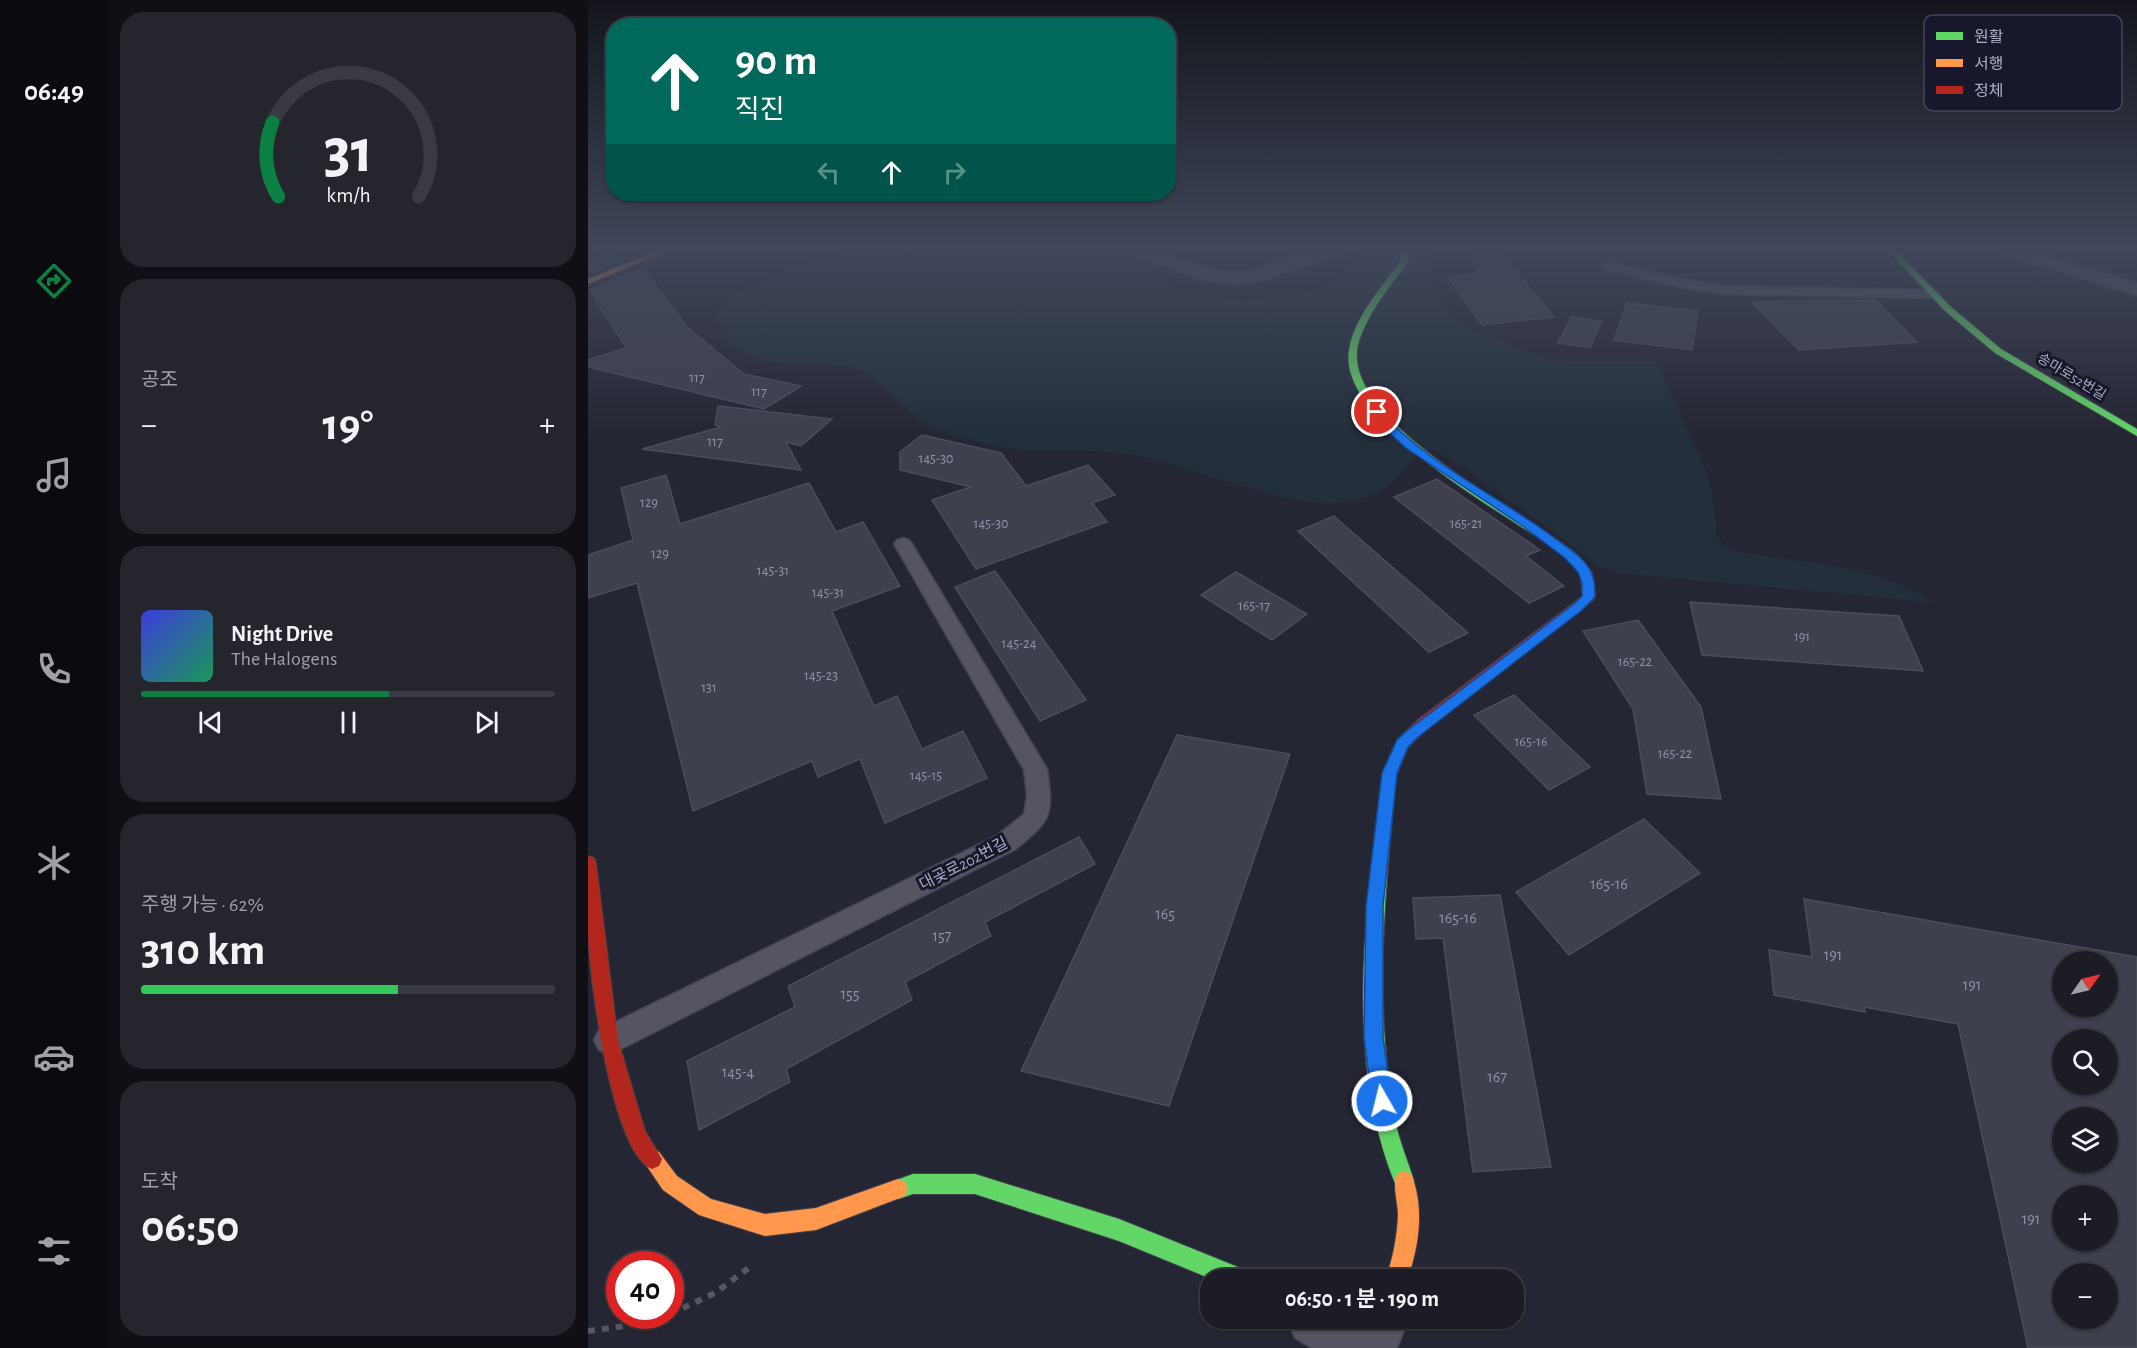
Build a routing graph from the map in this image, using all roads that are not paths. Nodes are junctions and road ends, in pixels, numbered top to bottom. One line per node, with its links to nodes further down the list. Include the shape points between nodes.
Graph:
1 (1373, 310): 8 (street, via 1362,327 1351,364 1354,381 1389,427 1410,446 1569,555 1589,583 1588,597 1424,723 1402,744 1389,773 1375,906 1373,1037 1385,1122 1409,1195)
2 (1949, 310): 3 (street, 송마로52번길, via 1998,351)
3 (2137, 433)
4 (903, 544): 6 (lane, 대곶로202번길, via 1035,769 1039,795 1035,819 1007,842)
5 (588, 863): 6 (street)
6 (609, 1040): 7 (street, via 636,1136 670,1183 706,1208 765,1225 816,1219 913,1184 975,1184 1119,1230)
7 (1215, 1269)
8 (1401, 1269)
9 (1334, 1329): 11 (street)
10 (1376, 1329): 11 (street)
11 (1367, 1348)

